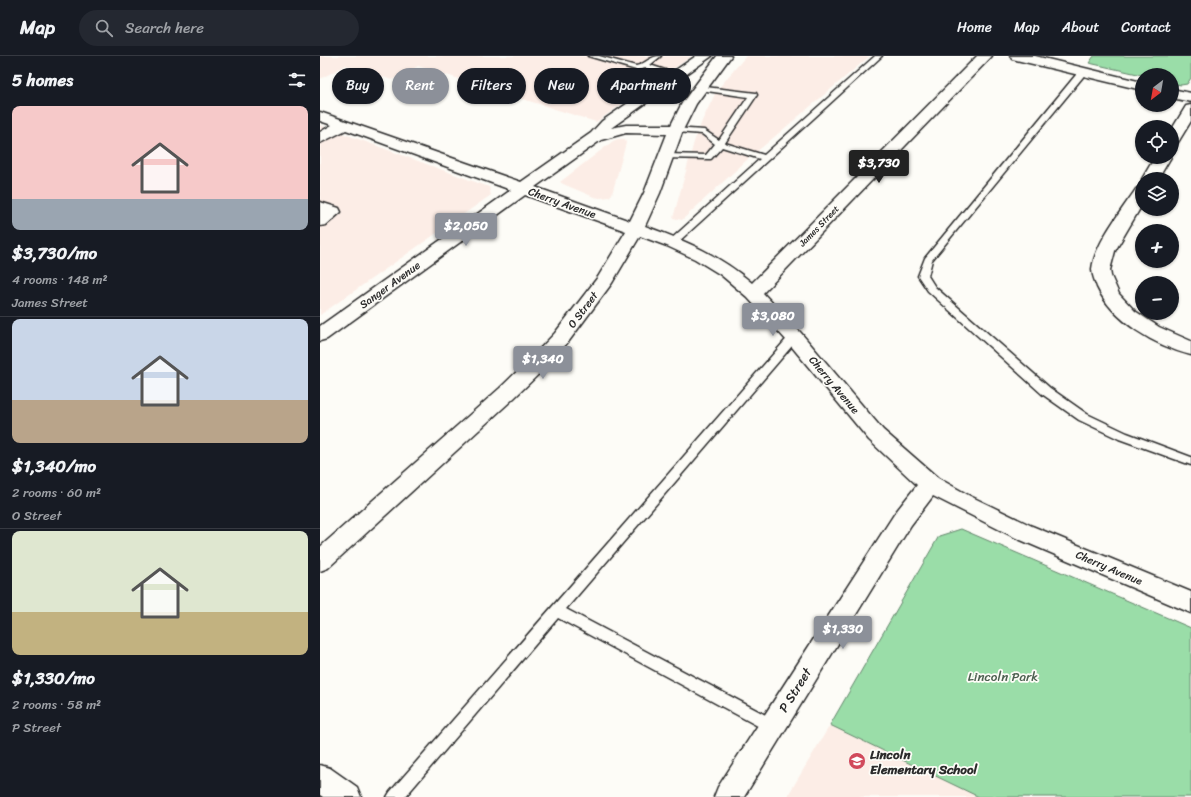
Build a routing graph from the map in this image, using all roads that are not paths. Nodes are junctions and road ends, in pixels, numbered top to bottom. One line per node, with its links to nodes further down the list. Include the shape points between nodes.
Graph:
1 (591, 56): 8 (lane, via 636,68)
2 (658, 56): 8 (lane)
3 (704, 56): 10 (street, Sanger Avenue)
4 (724, 56): 13 (street, O Street)
5 (879, 56): 26 (lane)
6 (985, 56): 33 (street, James Street)
7 (1017, 56): 11 (street)
8 (644, 65): 9 (lane)
9 (654, 68)
10 (686, 68)
11 (1083, 72): 12 (street); 37 (lane, via 928,260 923,276 931,289 1046,391 1070,408 1123,436)
12 (1135, 84)
13 (700, 88): 21 (street, O Street); 24 (lane, via 753,95)
14 (1179, 95): 15 (street)
15 (1191, 98)
16 (635, 104): 22 (street, Sanger Avenue, via 607,124)
17 (1191, 109): 20 (street)
18 (320, 116): 19 (street, Cherry Avenue)
19 (344, 124): 23 (street); 27 (street, Cherry Avenue)
20 (1179, 129)
21 (676, 130): 22 (street, Sanger Avenue, via 626,129); 24 (lane, via 704,132); 25 (street, O Street)
22 (596, 136): 27 (street, Sanger Avenue)
23 (320, 138)
24 (720, 144): 25 (lane, via 708,157); 26 (lane)
25 (666, 156): 31 (street, O Street)
26 (765, 158): 32 (lane)
27 (523, 188): 31 (street, Cherry Avenue); 34 (street, Sanger Avenue)
28 (1135, 204): 36 (street, via 1106,253 1101,271 1108,292 1122,310 1147,329)
29 (320, 207): 30 (street, via 333,212)
30 (320, 221)
31 (635, 229): 32 (street, Cherry Avenue); 39 (street, O Street, via 606,279 562,337 538,363)
32 (673, 242): 33 (street, Cherry Avenue, via 727,271)
33 (753, 293): 35 (street, Cherry Avenue)
34 (322, 331)
35 (794, 337): 38 (street, Cherry Avenue, via 876,435); 41 (lane)
36 (1191, 349)
37 (1191, 461)
38 (930, 484): 40 (street, Cherry Avenue, via 1024,532); 42 (street, P Street, via 904,519)
39 (320, 561)
40 (1191, 603)
41 (557, 611): 42 (lane); 45 (lane)
42 (772, 726): 46 (street, P Street)
43 (320, 778): 44 (street)
44 (347, 797)
45 (395, 797)
46 (728, 797)

